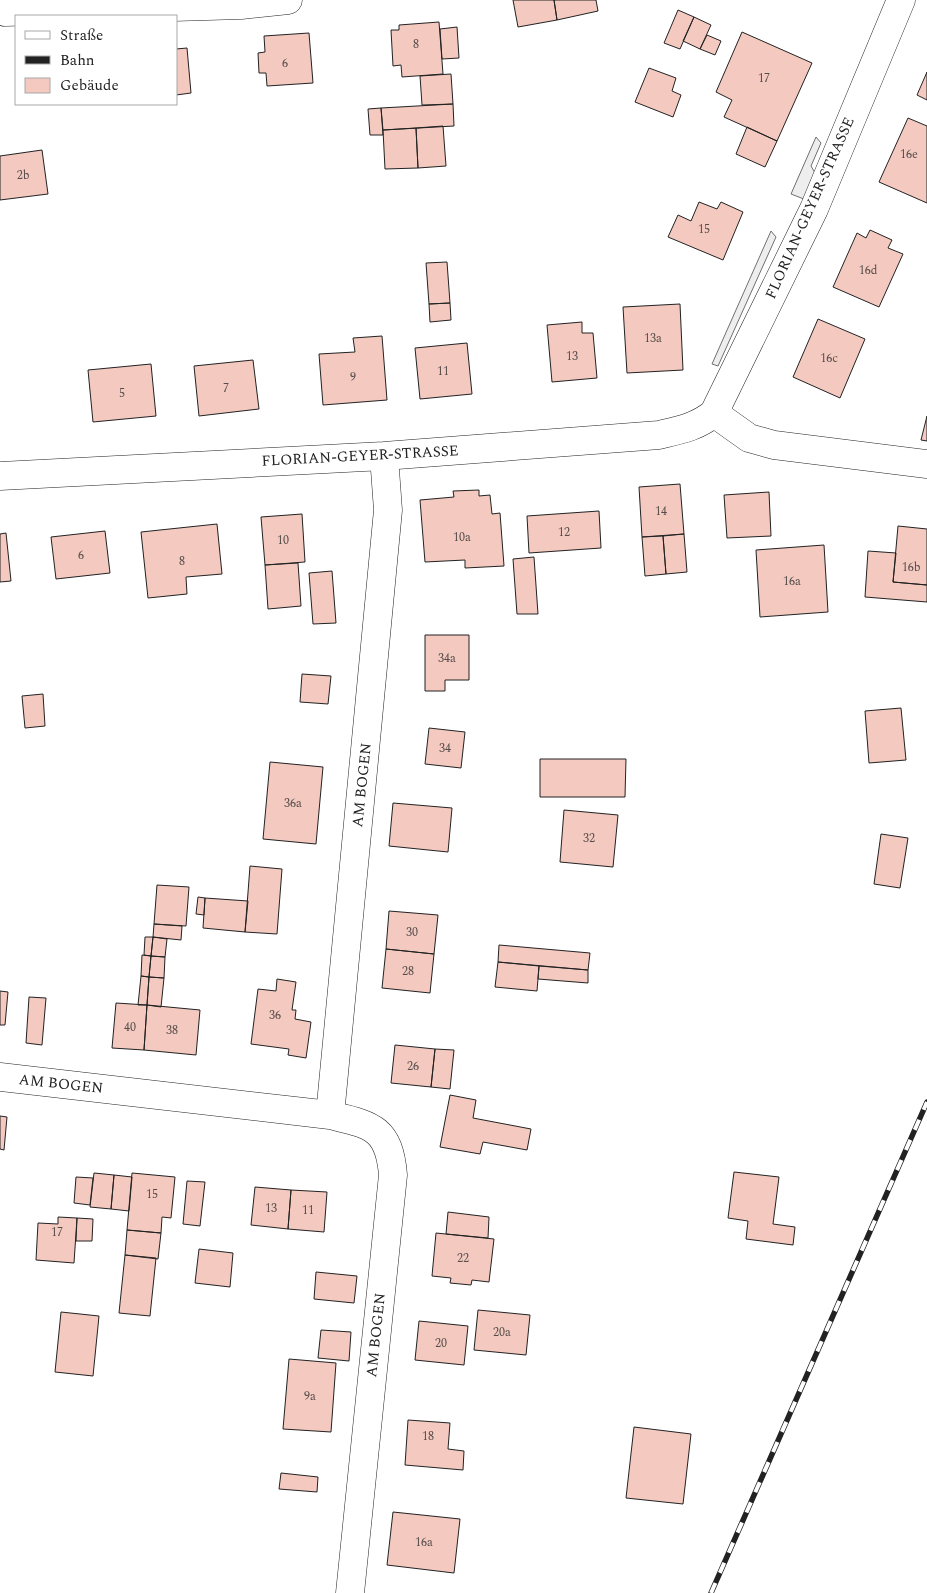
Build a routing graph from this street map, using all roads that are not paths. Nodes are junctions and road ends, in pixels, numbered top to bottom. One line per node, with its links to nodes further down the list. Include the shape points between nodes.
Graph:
1 (288, 0): 3 (street, via 241,5)
2 (900, 0): 4 (street, FLORIAN-GEYER-STRASSE, via 814,209)
3 (4, 14)
4 (714, 413): 5 (street, FLORIAN-GEYER-STRASSE, via 688,429 659,435); 6 (street, via 748,438 774,445)
5 (384, 456): 7 (street, FLORIAN-GEYER-STRASSE); 9 (street, AM BOGEN, via 388,510)
6 (927, 464)
7 (0, 476)
8 (0, 1077): 9 (street, AM BOGEN)
9 (330, 1115): 10 (street, AM BOGEN, via 376,1130 387,1144 393,1175)
10 (350, 1593)

